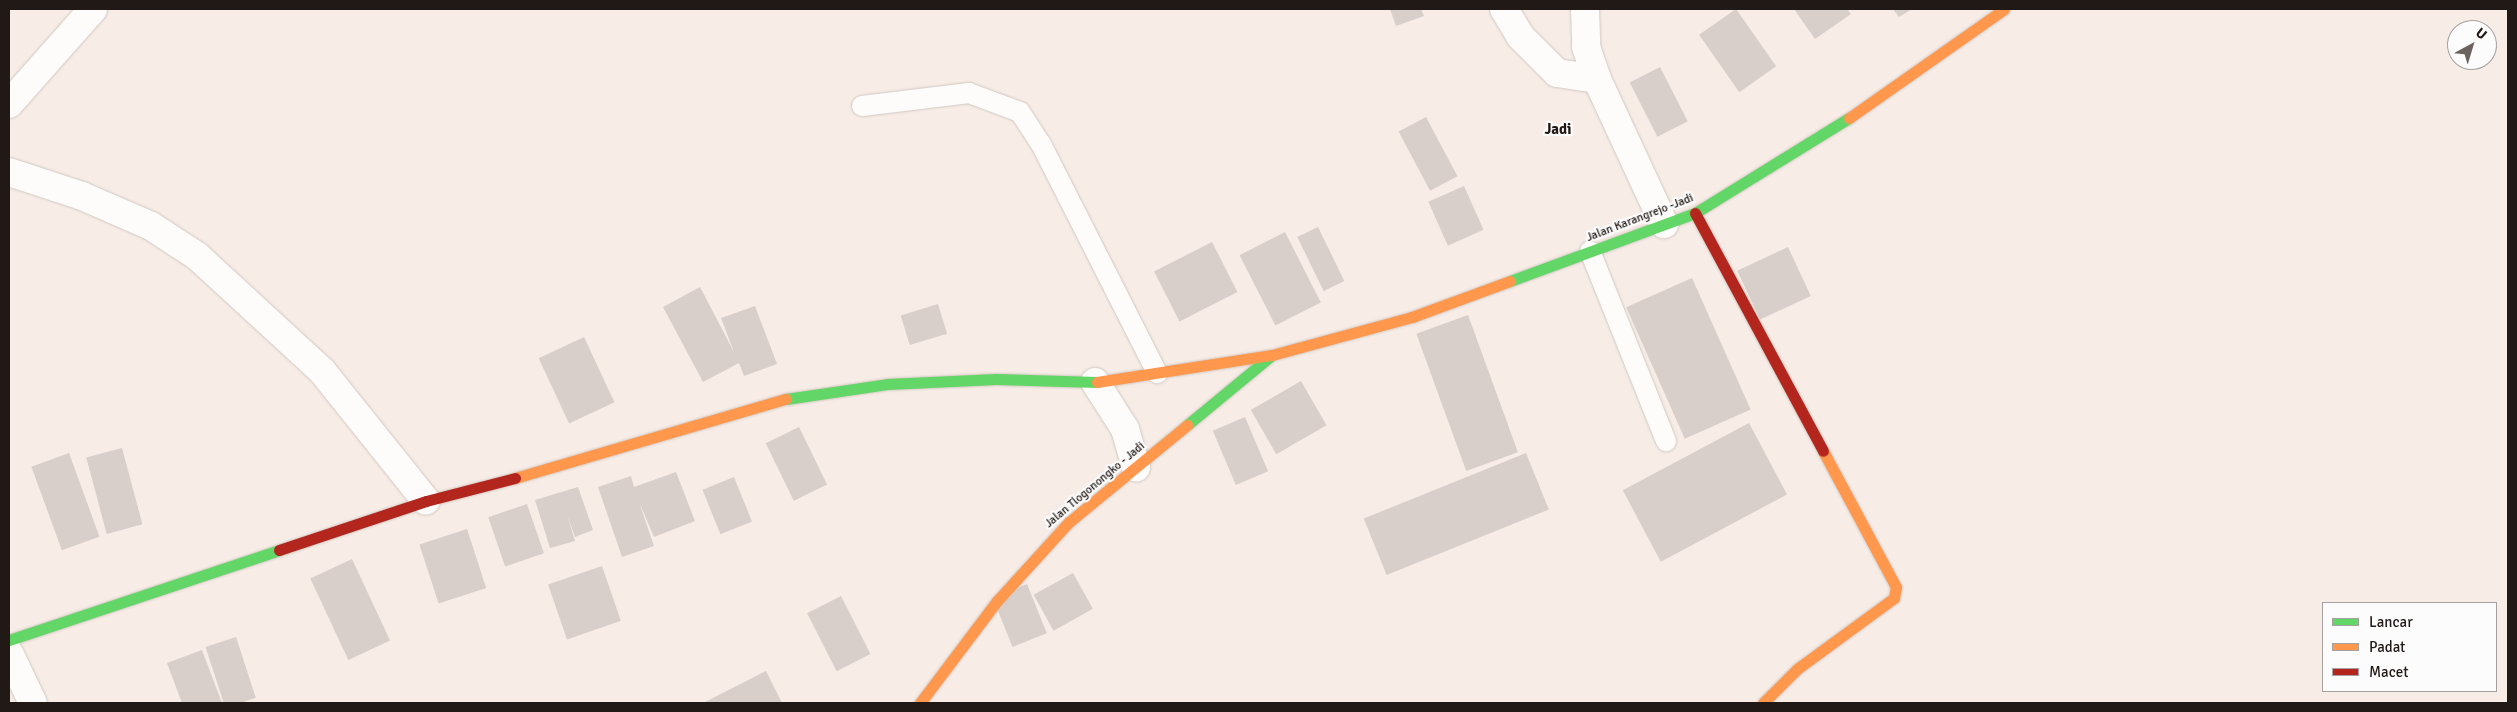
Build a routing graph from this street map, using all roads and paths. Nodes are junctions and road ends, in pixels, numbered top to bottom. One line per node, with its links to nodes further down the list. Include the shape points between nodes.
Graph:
1 (93, 9): 6 (street)
2 (1504, 9): 5 (street, via 1520,36 1557,73)
3 (1585, 9): 5 (street, via 1586,48)
4 (2004, 9): 9 (street, Jalan Karangrejo -Jadi, via 1850,118)
5 (1597, 79): 10 (street)
6 (9, 104)
7 (862, 106): 13 (lane, via 970,92 1020,112 1041,144)
8 (9, 172): 17 (street, via 82,196 142,222 197,256 322,371)
9 (1695, 213): 10 (street, Jalan Karangrejo -Jadi); 22 (street, via 1896,587 1894,598 1798,668)
10 (1664, 224): 11 (street, Jalan Karangrejo -Jadi)
11 (1590, 251): 12 (street, Jalan Karangrejo -Jadi, via 1412,317); 15 (lane)
12 (1272, 355): 13 (street, Jalan Karangrejo -Jadi); 16 (street, Jalan Tlogonongko - Jadi)
13 (1157, 373): 14 (street, Jalan Karangrejo -Jadi)
14 (1095, 382): 16 (street, via 1125,429); 17 (street, Jalan Karangrejo -Jadi, via 946,381 794,397 580,461)
15 (1666, 441)
16 (1136, 467): 21 (street, Jalan Tlogonongko - Jadi, via 1040,552)
17 (426, 501): 18 (street, Jalan Karangrejo -Jadi)
18 (9, 640)
19 (9, 653): 20 (street)
20 (33, 703)
21 (920, 703)
22 (1763, 703)

